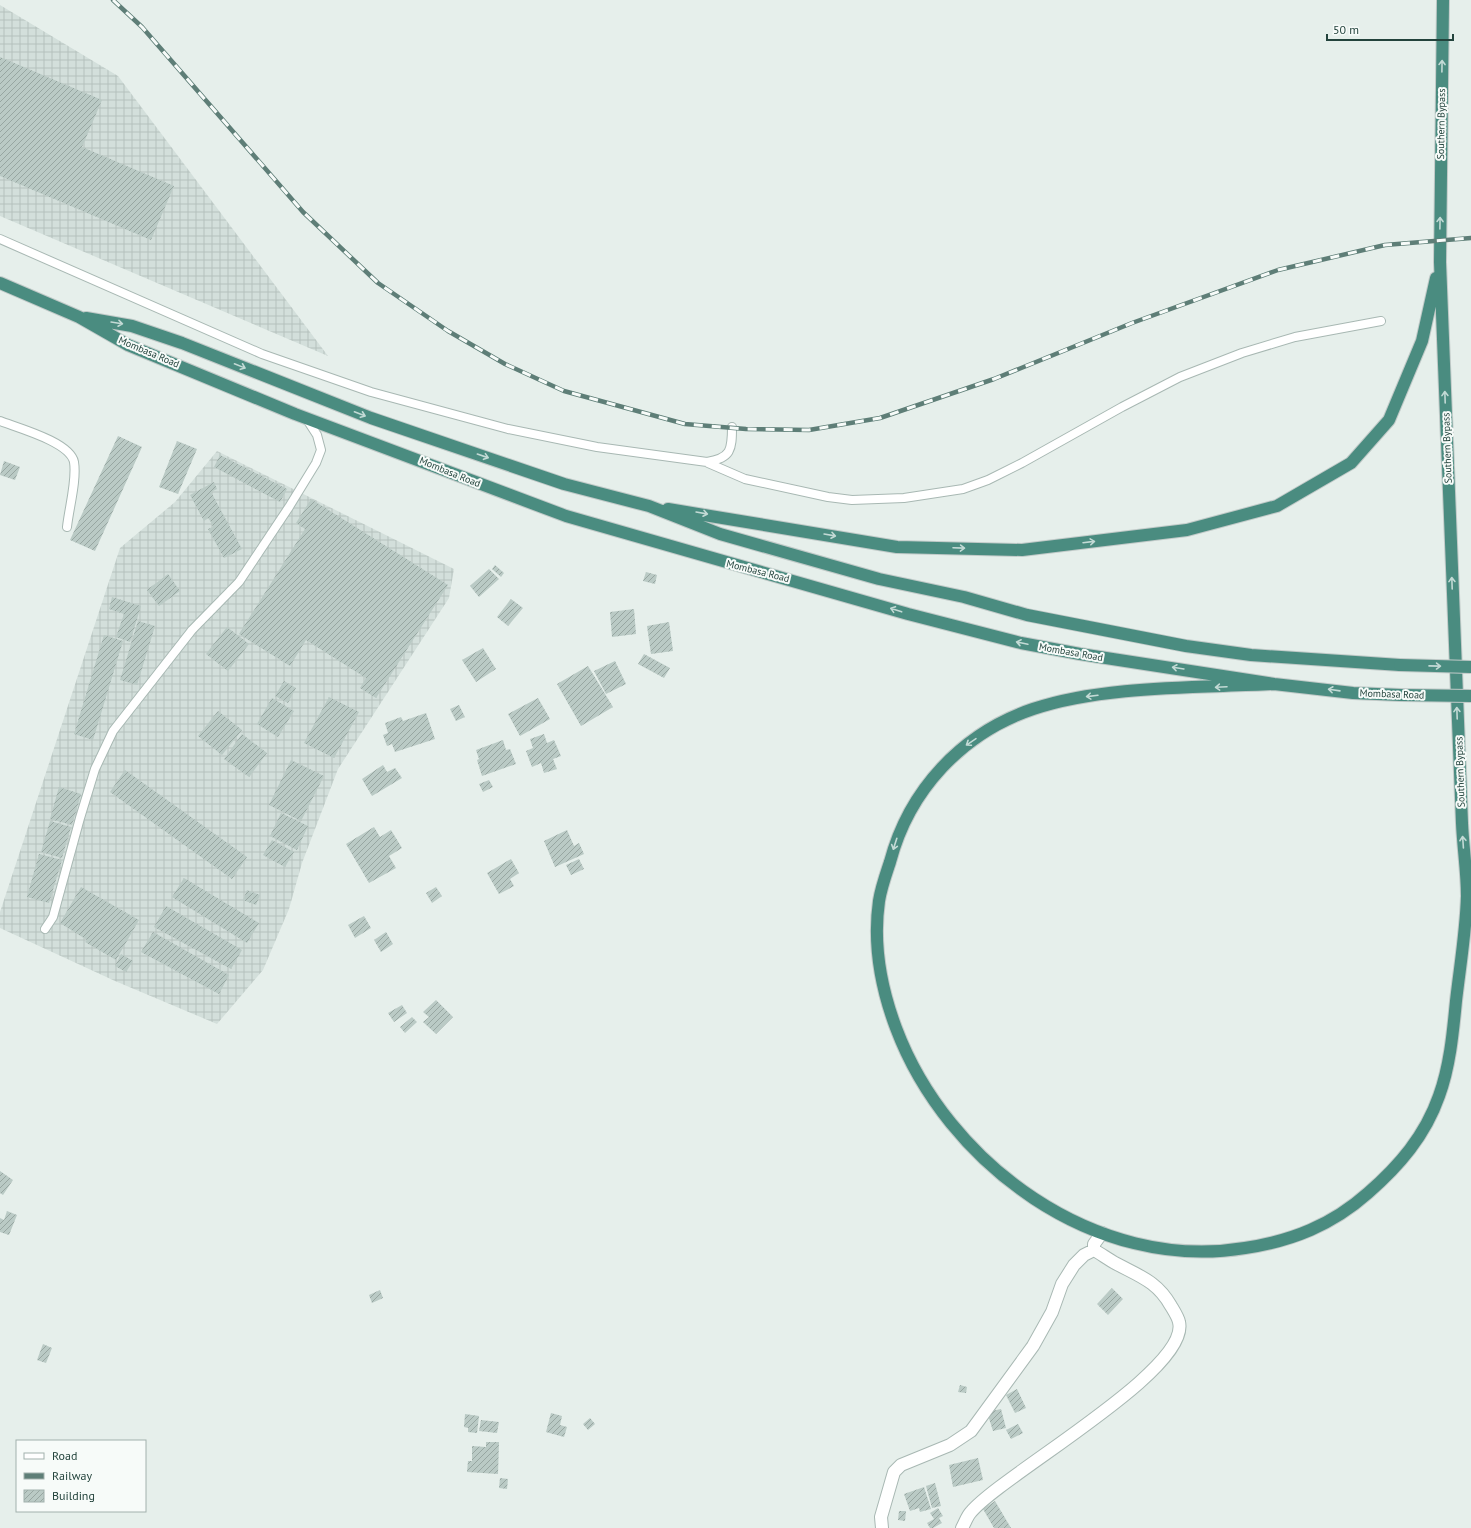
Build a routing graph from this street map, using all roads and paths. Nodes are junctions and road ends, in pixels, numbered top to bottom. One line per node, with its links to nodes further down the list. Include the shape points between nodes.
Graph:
1 (1443, 0): 3 (highway, Southern Bypass, one-way to 1)
2 (0, 239): 10 (lane, via 262,354 371,392 508,429 597,447)
3 (1440, 262): 11 (highway, one-way to 3, via 897,546 1022,550 1187,530 1276,506 1351,463 1389,420 1422,341); 17 (highway, Southern Bypass, one-way to 3, via 1134,1244 1184,1252 1226,1252 1297,1237 1354,1205 1401,1162 1414,1144 1439,1096 1454,1026 1467,895)
4 (0, 283): 5 (highway, Mombasa Road)
5 (79, 317): 7 (highway, Mombasa Road, via 128,346); 11 (highway, Mombasa Road, one-way to 11, via 132,326 182,343 371,418 564,484)
6 (1381, 321): 10 (lane, via 1295,337 1242,353 1180,377 1022,463 963,489 904,498 852,500 745,479)
7 (306, 418): 14 (highway, Mombasa Road, one-way to 7, via 1020,643 908,614 566,516); 16 (lane, via 317,435 321,450 316,463 289,507 238,582 192,630 113,731 95,769 53,916)
8 (0, 421): 12 (lane, via 60,445 69,453 74,461 74,476)
9 (732, 427): 10 (lane, via 726,456 721,460)
10 (708, 462)
11 (649, 506): 13 (highway, Mombasa Road, one-way to 13, bridge, via 720,534 879,579 964,597 1027,615 1186,646 1251,655)
12 (67, 527)
13 (1471, 667)
14 (1274, 684): 15 (highway, Mombasa Road, one-way to 14, bridge, via 1353,693); 17 (highway, Southern Bypass, one-way to 17, via 1086,696 1034,709 1013,718 991,728 947,761 920,794 899,832 892,852 879,900 877,946 887,1004 915,1069 942,1112 965,1142 994,1168 1027,1194)
15 (1471, 696)
16 (45, 929)
17 (1102, 1233): 18 (street, via 1094,1244)
18 (1094, 1250): 19 (street, via 1074,1265 1062,1284 1052,1312 1033,1346 971,1431 950,1445 902,1465 894,1472 881,1517); 20 (street, via 1146,1278 1167,1299 1179,1322 1180,1333 1177,1342 1168,1355 1124,1396 1005,1483 970,1512)
19 (882, 1528)
20 (962, 1528)

